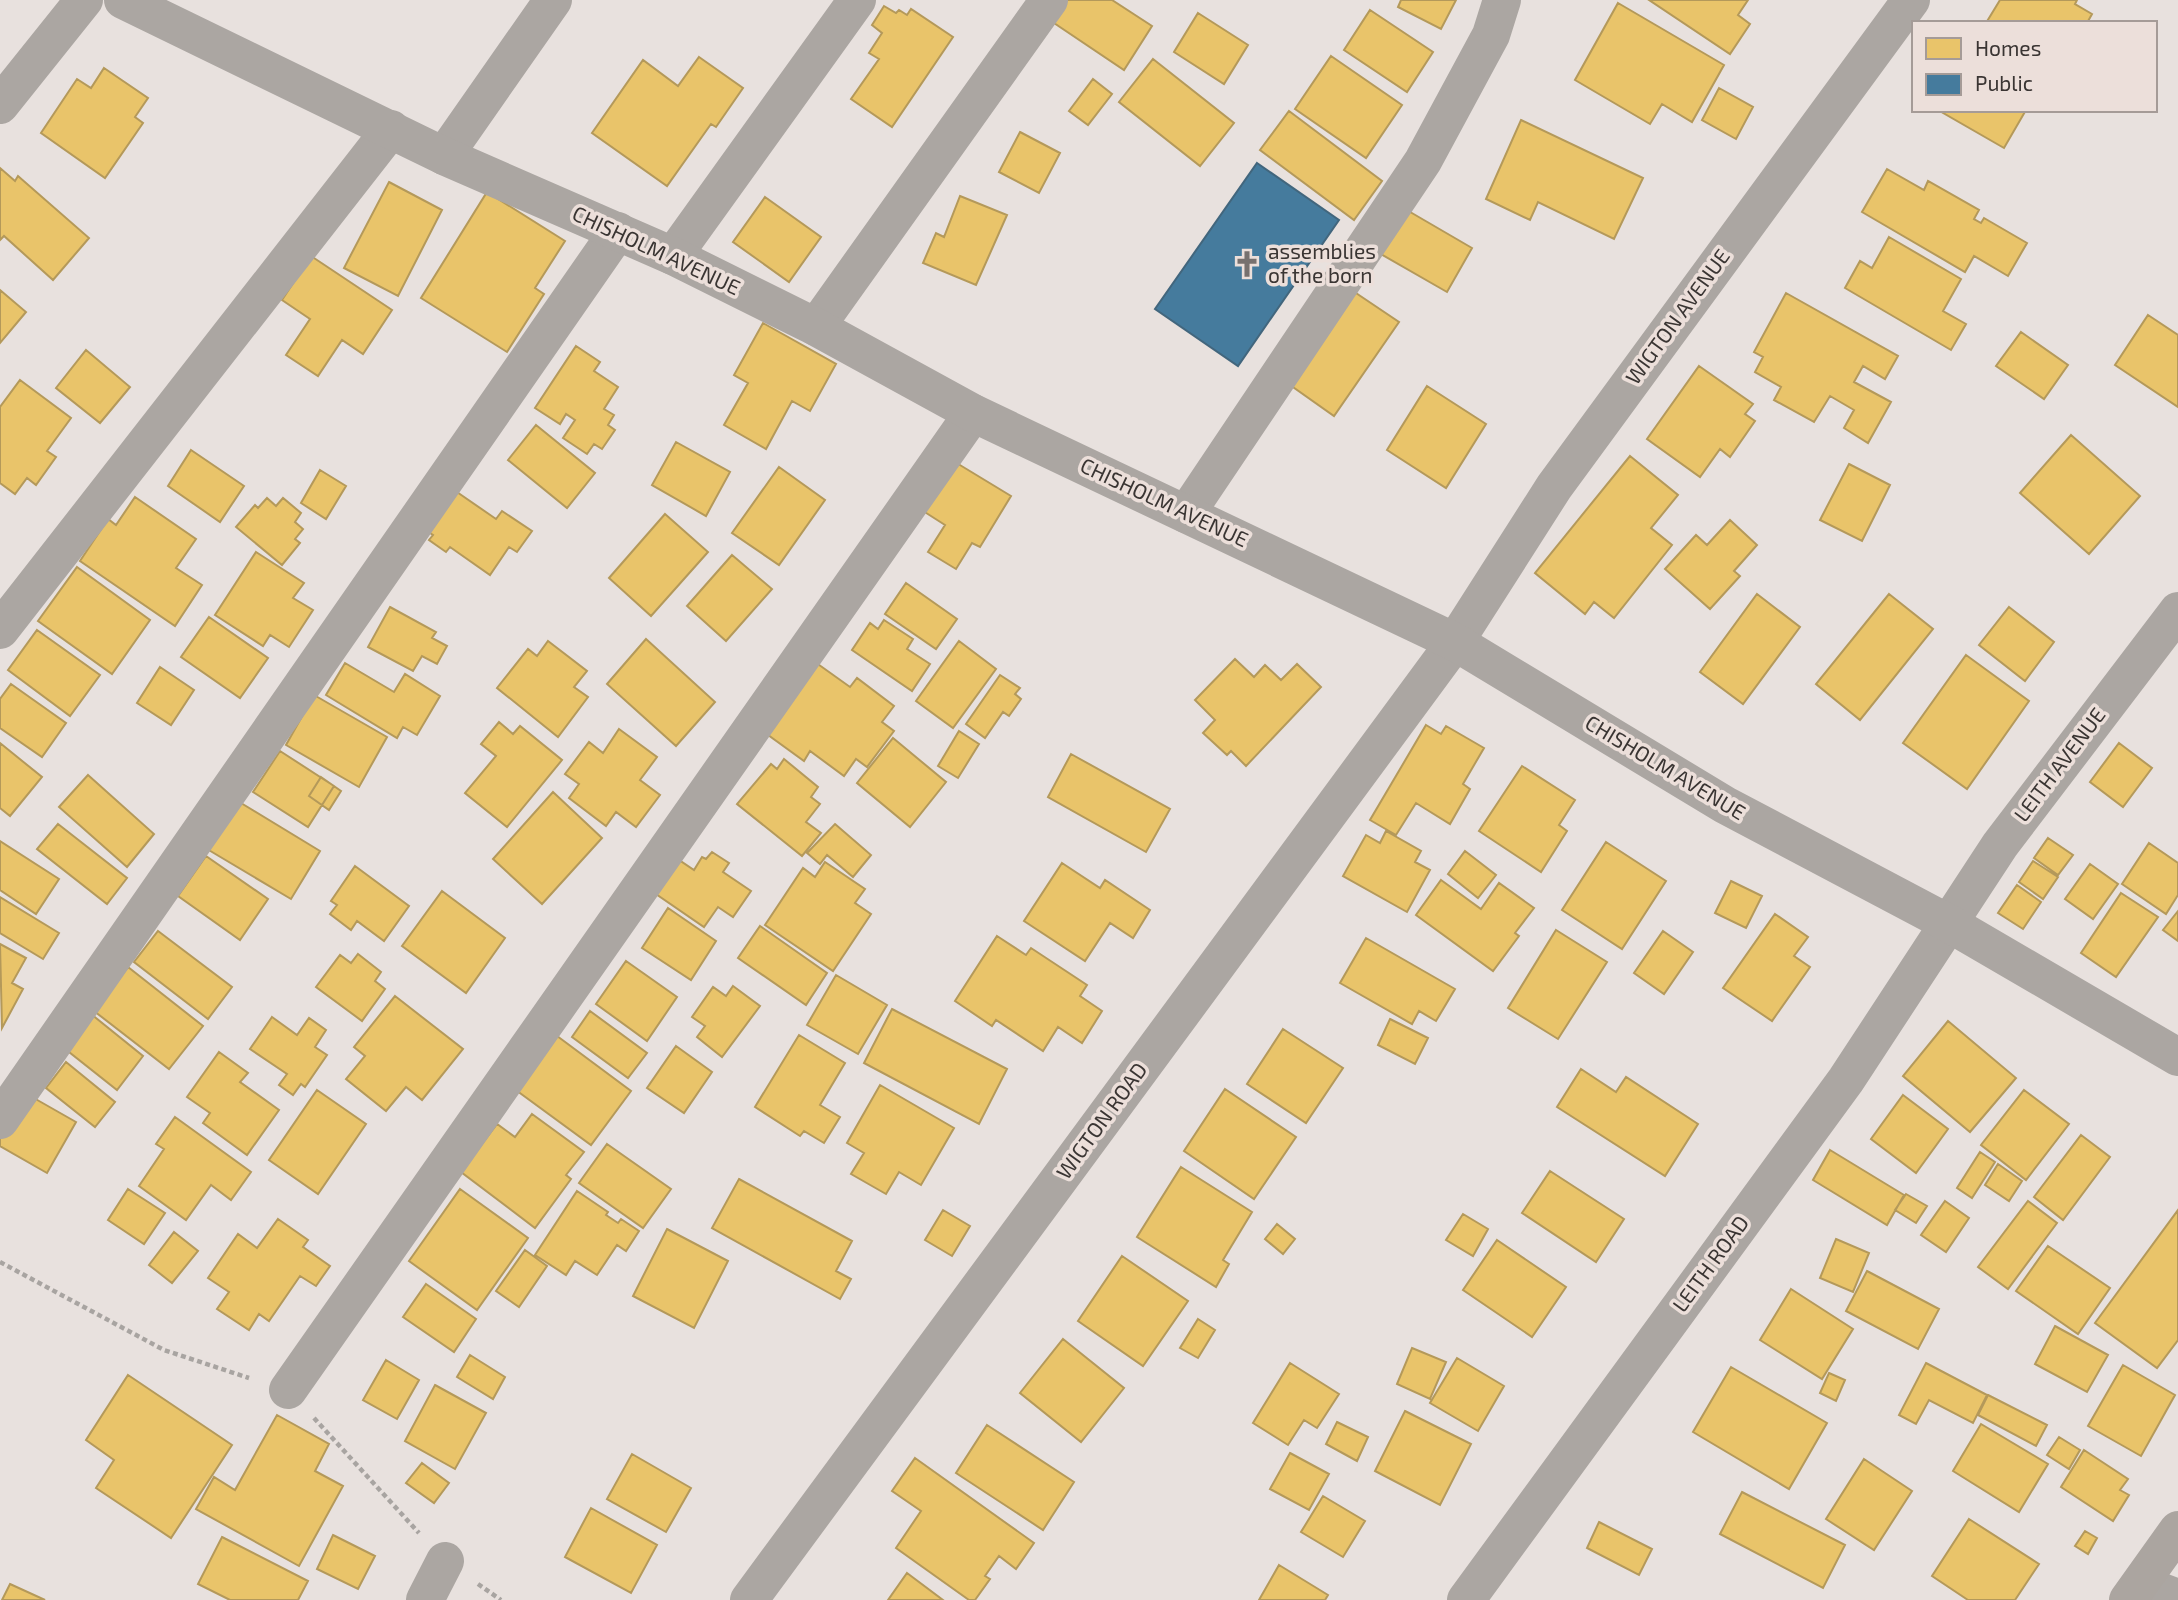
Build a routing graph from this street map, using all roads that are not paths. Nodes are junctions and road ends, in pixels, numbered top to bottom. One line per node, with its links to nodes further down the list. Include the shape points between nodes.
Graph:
1 (83, 0): 8 (street)
2 (123, 0): 9 (street, CHISHOLM AVENUE)
3 (554, 0): 10 (street)
4 (857, 0): 12 (street)
5 (1049, 0): 13 (street)
6 (1502, 0): 15 (street, via 1490,35 1423,162)
7 (1911, 0): 18 (street, WIGTON AVENUE, via 1554,487)
8 (0, 106)
9 (391, 129): 10 (street, CHISHOLM AVENUE); 17 (street)
10 (444, 156): 11 (street, CHISHOLM AVENUE)
11 (618, 231): 12 (street, CHISHOLM AVENUE); 21 (street)
12 (673, 256): 13 (street, CHISHOLM AVENUE)
13 (816, 327): 14 (street, CHISHOLM AVENUE)
14 (973, 413): 15 (street, CHISHOLM AVENUE); 22 (street)
15 (1186, 514): 18 (street, CHISHOLM AVENUE)
16 (2178, 611): 19 (street, LEITH AVENUE, via 2000,845)
17 (0, 630)
18 (1455, 642): 19 (street, CHISHOLM AVENUE, via 1725,805); 28 (street, WIGTON ROAD)
19 (1950, 924): 20 (street, CHISHOLM AVENUE); 29 (street, LEITH ROAD, via 1846,1080)
20 (2178, 1057)
21 (0, 1121)
22 (289, 1390)
23 (2178, 1530): 25 (main road)
24 (445, 1561): 27 (street)
25 (2134, 1592): 26 (street)
26 (2178, 1598)
27 (425, 1600)
28 (749, 1600)
29 (1466, 1600)

